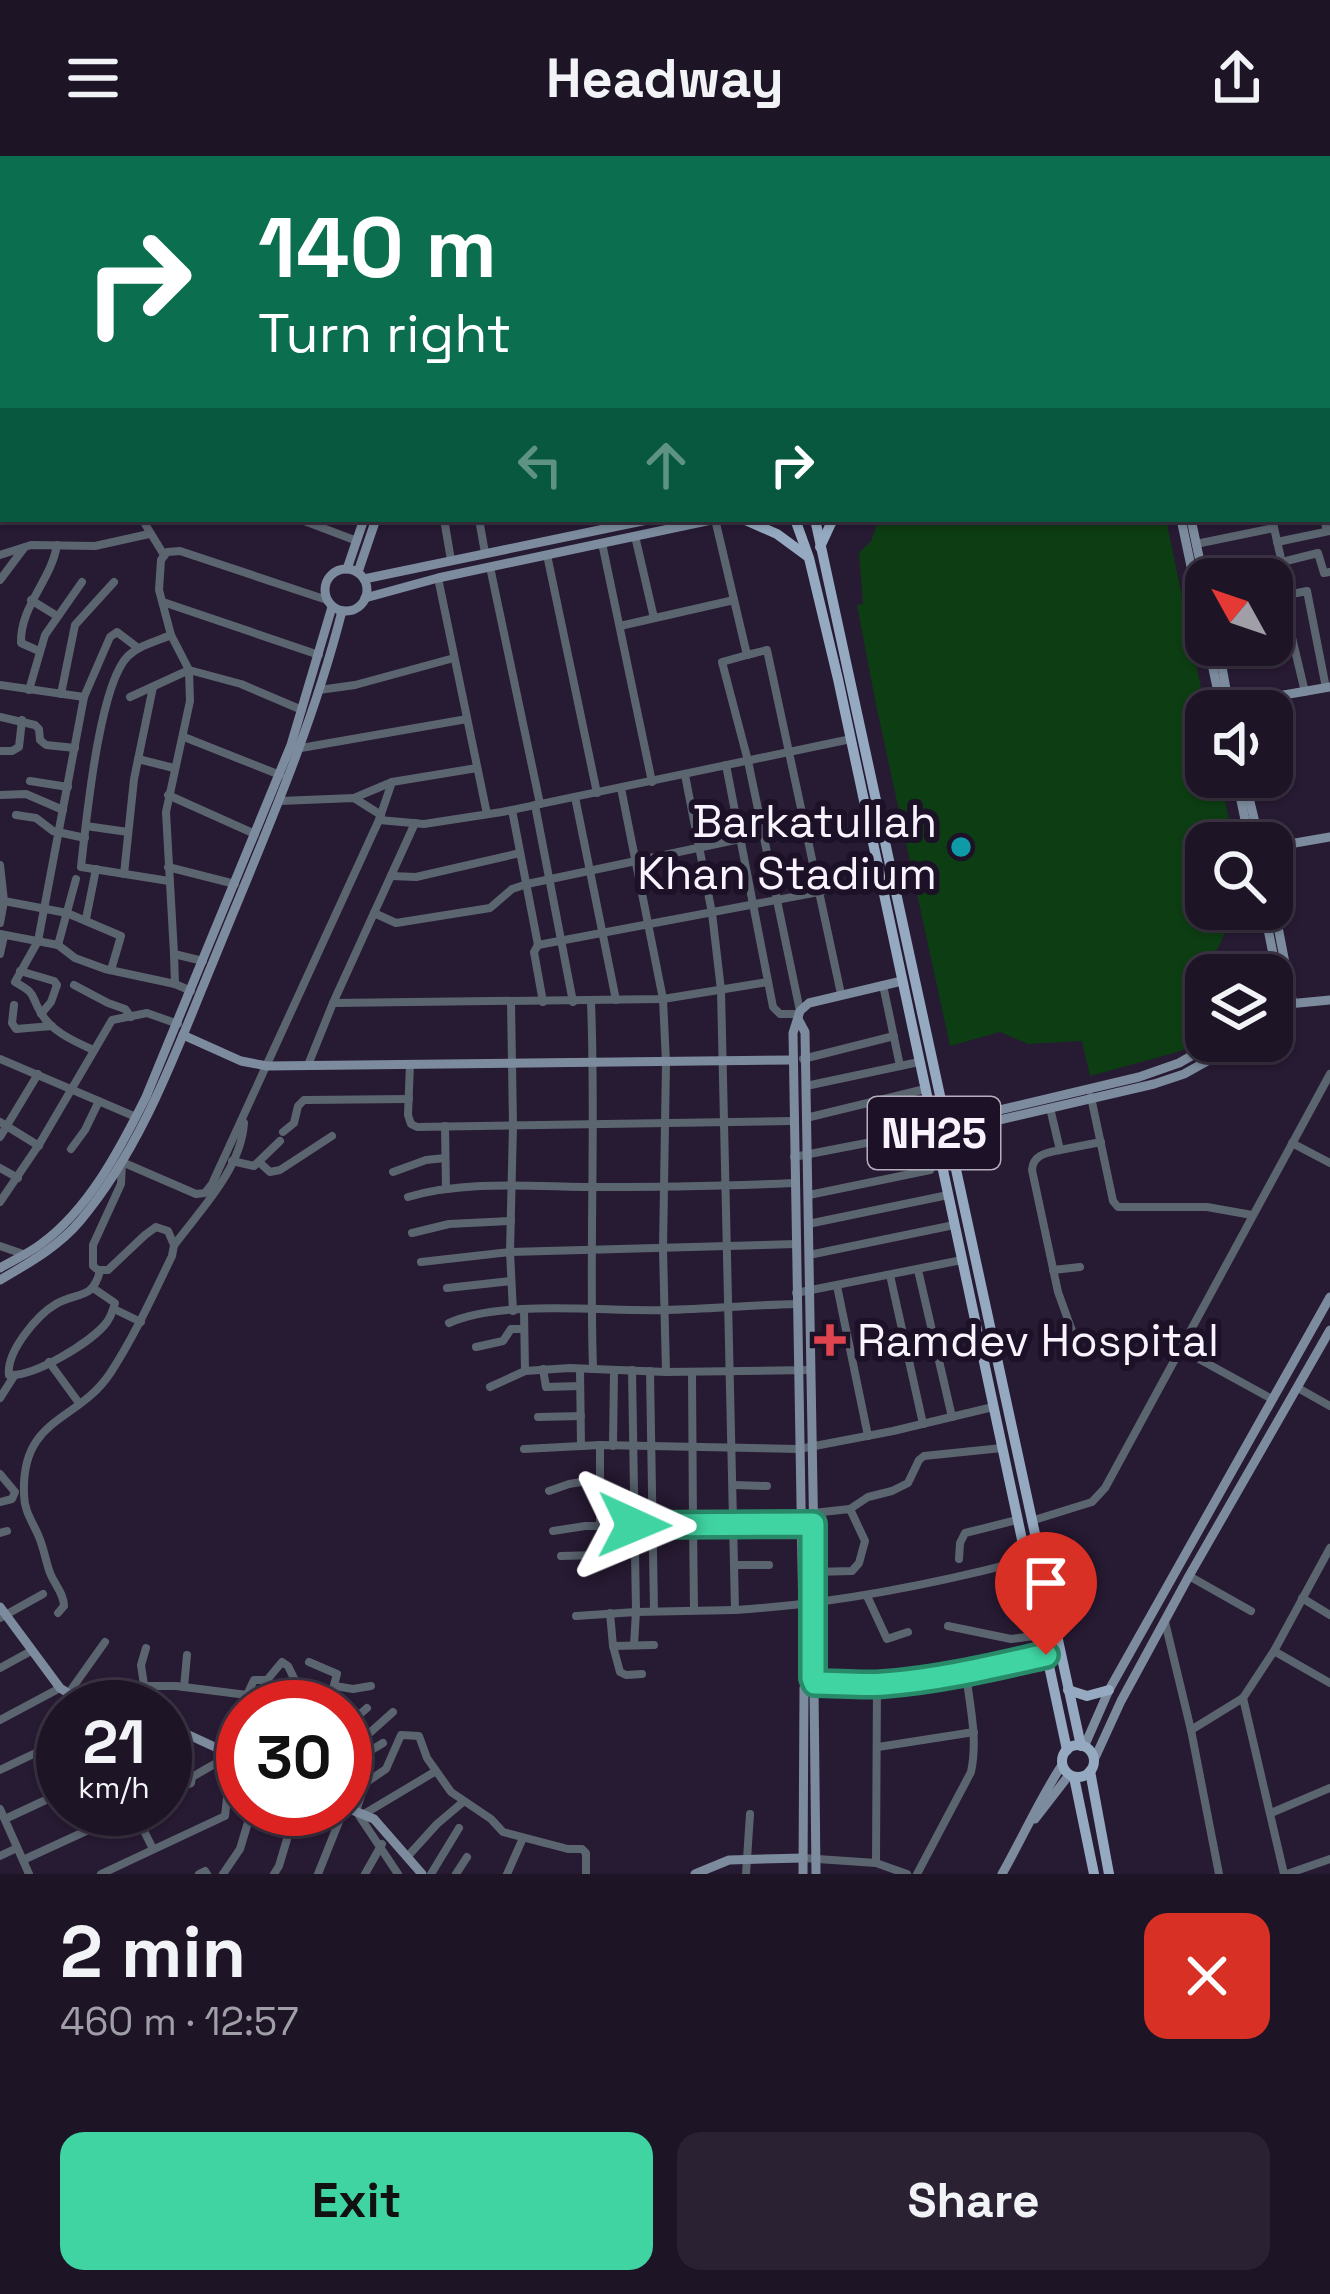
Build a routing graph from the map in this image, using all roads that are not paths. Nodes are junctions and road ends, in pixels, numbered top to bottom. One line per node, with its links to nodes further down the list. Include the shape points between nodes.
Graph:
1 (143, 522): 18 (street)
2 (307, 522): 20 (street)
3 (363, 522): 20 (street)
4 (375, 522): 39 (street)
5 (445, 522): 35 (street)
6 (480, 522): 27 (street)
7 (637, 522): 27 (street)
8 (702, 522): 19 (street)
9 (717, 522): 47 (street)
10 (750, 522): 31 (main road)
11 (796, 522): 31 (main road, NH25)
12 (815, 522): 25 (main road, NH25)
13 (832, 522): 25 (main road)
14 (1182, 522): 32 (street)
15 (1192, 522): 23 (street)
16 (1273, 524): 21 (street); 23 (street)
17 (1329, 531): 21 (street)
18 (149, 534): 24 (street); 29 (street)
19 (635, 536): 22 (street); 51 (street)
20 (357, 541): 39 (street)
21 (1277, 542): 34 (street)
22 (602, 543): 30 (street); 52 (street)
23 (1196, 544): 33 (street)
24 (57, 545): 26 (street); 46 (street)
25 (820, 547): 125 (main road, NH25)
26 (24, 548): 28 (street); 41 (street)
27 (485, 553): 35 (street)
28 (0, 555)
29 (164, 555): 48 (street); 49 (street, via 180,551)
30 (547, 555): 37 (street); 93 (street)
31 (809, 558): 76 (main road, NH25)
32 (1189, 558)
33 (1199, 558)
34 (1281, 558)
35 (451, 560): 39 (street)
36 (1293, 560): 38 (street, via 1318,554)
37 (490, 567): 40 (street); 99 (street)
38 (1330, 572)
39 (356, 574): 45 (street); 49 (street, via 328,578 324,591)
40 (438, 578): 45 (street); 59 (street)
41 (0, 580)
42 (82, 582): 50 (street)
43 (115, 582): 67 (street, via 71,634)
44 (1293, 594): 63 (street, via 1307,591)
45 (365, 598): 49 (street, via 356,609)
46 (32, 600): 50 (street); 56 (street, via 20,640)
47 (734, 600): 51 (street); 58 (street)
48 (161, 602): 53 (street); 57 (street)
49 (334, 606): 57 (street); 65 (street)
50 (57, 616): 56 (street)
51 (654, 618): 52 (street)
52 (620, 626): 90 (street)
53 (171, 635): 55 (street); 60 (street)
54 (1293, 646): 66 (street)
55 (138, 648): 69 (street, via 117,632 110,638); 106 (street, via 111,684)
56 (39, 651): 64 (street)
57 (319, 655): 71 (street)
58 (747, 655): 80 (street, via 767,650); 82 (street, via 722,662)
59 (454, 658): 65 (street); 73 (street)
60 (189, 670): 62 (street); 71 (street); 75 (street)
61 (0, 685): 64 (street)
62 (153, 687): 70 (street); 81 (street)
63 (1328, 687): 66 (street)
64 (29, 690): 67 (street)
65 (320, 690): 78 (street)
66 (1304, 692): 68 (street)
67 (61, 694): 69 (street)
68 (1293, 694)
69 (84, 697): 77 (street)
70 (130, 697)
71 (302, 710): 86 (street)
72 (0, 717): 74 (street)
73 (467, 718): 78 (street); 85 (street)
74 (22, 720): 77 (street, via 38,727 43,743); 79 (street, via 19,747)
75 (184, 737): 84 (street); 86 (street)
76 (851, 739): 80 (street); 125 (main road, NH25)
77 (75, 748): 91 (street)
78 (301, 748): 98 (street)
79 (0, 751)
80 (790, 752): 82 (street); 129 (street)
81 (138, 759): 84 (street); 108 (street)
82 (748, 761): 83 (street); 130 (street)
83 (726, 765): 87 (street); 112 (street)
84 (174, 768): 95 (street)
85 (477, 768): 89 (street); 102 (street)
86 (280, 775): 109 (street)
87 (685, 775): 90 (street); 114 (street)
88 (30, 781): 91 (street)
89 (392, 782): 97 (street); 104 (street)
90 (652, 782): 92 (street)
91 (68, 787): 100 (street)
92 (621, 788): 93 (street); 116 (street)
93 (597, 793): 96 (street)
94 (0, 795): 100 (street, via 26,794)
95 (168, 795): 109 (street); 118 (street)
96 (574, 797): 99 (street); 120 (street)
97 (354, 798): 98 (street); 104 (street)
98 (280, 801): 175 (street)
99 (538, 805): 101 (street); 124 (street)
100 (63, 810): 107 (street)
101 (512, 810): 102 (street); 115 (street)
102 (487, 814): 105 (street)
103 (16, 815): 107 (street)
104 (380, 817): 105 (street); 190 (street)
105 (415, 824): 122 (street)
106 (86, 826): 108 (street); 111 (street)
107 (59, 832): 111 (street); 133 (street)
108 (128, 832): 121 (street)
109 (255, 834): 127 (street)
110 (1330, 837): 113 (street)
111 (85, 838): 119 (street, via 81,867)
112 (740, 839): 114 (street); 132 (street)
113 (1293, 843)
114 (699, 848): 116 (street); 136 (street)
115 (520, 853): 122 (street); 128 (street)
116 (636, 862): 120 (street); 139 (street)
117 (0, 865): 131 (street)
118 (168, 867): 126 (street); 127 (street)
119 (96, 869): 121 (street); 137 (street)
120 (590, 871): 124 (street); 140 (street)
121 (124, 874): 126 (street)
122 (391, 876): 135 (street)
123 (76, 879): 134 (street)
124 (550, 879): 128 (street); 143 (street)
125 (887, 879): 129 (street); 152 (main road, NH25); 211 (main road, NH25)
126 (169, 880): 147 (street)
127 (235, 884): 148 (street)
128 (527, 884): 135 (street, via 490,908 396,923); 145 (street)
129 (820, 890): 130 (street); 160 (street)
130 (776, 899): 132 (street); 172 (street)
131 (4, 901): 133 (street); 138 (street)
132 (754, 903): 136 (street); 154 (street)
133 (44, 908): 134 (street); 142 (street)
134 (67, 913): 137 (street); 144 (street)
135 (374, 913): 168 (street)
136 (712, 913): 139 (street); 158 (street)
137 (86, 920): 149 (street, via 121,935)
138 (0, 923)
139 (648, 923): 140 (street); 161 (street)
140 (601, 932): 143 (street); 162 (street)
141 (2, 935): 142 (street); 146 (street)
142 (38, 941): 144 (street); 150 (street)
143 (561, 942): 145 (street); 164 (street)
144 (58, 945): 149 (street)
145 (538, 945): 166 (street)
146 (0, 953)
147 (174, 954): 148 (street); 156 (street)
148 (203, 961): 159 (street)
149 (111, 970): 156 (street)
150 (20, 971): 153 (street); 171 (street, via 56,983)
151 (0, 978): 153 (street)
152 (902, 981): 157 (street); 185 (main road, NH25)
153 (15, 982): 171 (street, via 33,993)
154 (768, 982): 158 (street); 172 (street, via 777,1011)
155 (74, 985): 173 (street)
156 (175, 985): 159 (street)
157 (883, 985): 160 (street); 176 (street)
158 (721, 990): 161 (street); 180 (street)
159 (191, 991): 175 (street)
160 (842, 994): 172 (street, via 809,1003)
161 (663, 999): 162 (street); 184 (street)
162 (616, 1000): 167 (street)
163 (1330, 1000): 170 (street)
164 (573, 1001): 166 (street); 167 (street)
165 (511, 1002): 166 (street); 168 (street); 187 (street)
166 (543, 1002)
167 (591, 1002): 181 (street)
168 (333, 1003): 189 (street)
169 (14, 1004): 174 (street, via 16,1029)
170 (1293, 1004)
171 (41, 1014): 174 (street)
172 (799, 1015): 178 (street); 182 (street)
173 (131, 1017): 175 (street, via 146,1013); 177 (street, via 112,1020)
174 (52, 1026): 177 (street)
175 (180, 1029): 190 (street); 202 (street); 223 (street, via 174,1059)
176 (894, 1036): 178 (street); 191 (street)
177 (93, 1050): 195 (street)
178 (806, 1058): 182 (street); 194 (street)
179 (0, 1059): 192 (street)
180 (723, 1059): 182 (street); 184 (street); 204 (street)
181 (593, 1060): 184 (street); 187 (street); 207 (street)
182 (793, 1060): 205 (street)
183 (1185, 1060): 211 (street)
184 (666, 1062): 208 (street)
185 (919, 1062): 191 (street); 196 (main road, NH25)
186 (1205, 1062): 197 (street)
187 (512, 1063): 188 (street); 209 (street)
188 (410, 1064): 189 (street); 198 (street)
189 (308, 1065): 190 (street)
190 (267, 1066): 201 (street)
191 (900, 1066): 194 (street)
192 (38, 1074): 195 (street); 206 (street)
193 (1330, 1074): 215 (street)
194 (806, 1086): 203 (street)
195 (70, 1089): 199 (street); 216 (street)
196 (925, 1089): 203 (street); 211 (main road, NH25)
197 (1091, 1097): 200 (street); 214 (street)
198 (409, 1099): 210 (street, via 411,1124); 224 (street, via 304,1100 294,1124)
199 (99, 1101): 202 (street); 217 (street)
200 (1049, 1107): 211 (street); 218 (street)
201 (244, 1116): 222 (street); 223 (street, via 205,1193)
202 (136, 1117): 252 (street, via 92,1190)
203 (806, 1118): 219 (street)
204 (724, 1121): 205 (street); 208 (street); 233 (street)
205 (793, 1121): 220 (street)
206 (4, 1124): 213 (street); 216 (street)
207 (592, 1124): 208 (street); 209 (street); 234 (street)
208 (666, 1124): 231 (street)
209 (513, 1125): 210 (street); 232 (street)
210 (446, 1126): 221 (street)
211 (940, 1128): 219 (street); 237 (main road, NH25); 328 (main road, NH25)
212 (332, 1136): 224 (street, via 275,1172)
213 (0, 1137)
214 (1100, 1142): 218 (street); 240 (street, via 1118,1207)
215 (1292, 1142): 225 (street); 240 (street)
216 (39, 1146): 229 (street)
217 (71, 1149)
218 (1060, 1150): 259 (street, via 1032,1164)
219 (806, 1154): 220 (street); 236 (street)
220 (794, 1157): 230 (street)
221 (446, 1158): 228 (street); 235 (street)
222 (232, 1161): 224 (street); 246 (street)
223 (122, 1162): 260 (street, via 121,1184 92,1250); 262 (street, via 64,1237)
224 (259, 1162)
225 (1330, 1163)
226 (0, 1168): 229 (street)
227 (930, 1170): 236 (street)
228 (393, 1172)
229 (18, 1178): 239 (street)
230 (794, 1183): 233 (street); 245 (street)
231 (664, 1185): 233 (street); 234 (street); 249 (street)
232 (512, 1186): 234 (street); 235 (street); 241 (street)
233 (727, 1186): 248 (street)
234 (591, 1187): 250 (street)
235 (446, 1189): 238 (street)
236 (809, 1195): 242 (street)
237 (948, 1195): 242 (street); 243 (main road, NH25)
238 (407, 1197)
239 (0, 1202)
240 (1252, 1215): 280 (street)
241 (511, 1221): 244 (street); 251 (street)
242 (808, 1224): 253 (street)
243 (954, 1225): 253 (street); 254 (main road, NH25)
244 (412, 1233)
245 (796, 1244): 248 (street); 269 (street)
246 (174, 1245): 260 (street, via 156,1227); 275 (street)
247 (0, 1246): 252 (street)
248 (728, 1246): 249 (street); 270 (street)
249 (663, 1249): 250 (street); 273 (street)
250 (590, 1250): 251 (street); 272 (street)
251 (510, 1252): 255 (street); 263 (street)
252 (23, 1255): 257 (street)
253 (809, 1255): 267 (street)
254 (962, 1260): 258 (street); 303 (main road, NH25)
255 (421, 1262)
256 (1080, 1267): 259 (street)
257 (0, 1268)
258 (918, 1270): 261 (street); 306 (street)
259 (1053, 1270): 281 (street)
260 (100, 1271): 265 (street)
261 (890, 1275): 264 (street); 307 (street)
262 (0, 1280)
263 (511, 1281): 266 (street); 274 (street)
264 (837, 1286): 267 (street); 308 (street)
265 (93, 1288): 271 (street); 295 (street, via 38,1321 12,1354)
266 (448, 1288)
267 (810, 1291): 269 (street); 289 (street)
268 (1330, 1297): 300 (street)
269 (796, 1299): 270 (street); 288 (street)
270 (730, 1306): 273 (street); 294 (street)
271 (114, 1309): 275 (street); 282 (street, via 94,1334)
272 (591, 1310): 273 (street); 274 (street); 285 (street)
273 (665, 1310): 292 (street)
274 (518, 1311): 276 (street); 277 (street)
275 (141, 1322): 301 (street, via 110,1375)
276 (449, 1323)
277 (524, 1329): 279 (street); 290 (street)
278 (1330, 1330): 298 (street)
279 (476, 1347)
280 (1180, 1348): 300 (street); 328 (street, via 1098,1497)
281 (1079, 1350)
282 (49, 1362): 295 (street); 301 (street)
283 (543, 1369): 284 (street); 290 (street); 296 (street, via 546,1387)
284 (580, 1369): 285 (street); 296 (street)
285 (593, 1369): 286 (street)
286 (614, 1370): 287 (street); 311 (street)
287 (632, 1370): 291 (street); 312 (street)
288 (797, 1370): 289 (street); 294 (street); 319 (street)
289 (810, 1370): 316 (street)
290 (526, 1371): 297 (street)
291 (650, 1371): 292 (street); 313 (street)
292 (666, 1372): 293 (street)
293 (692, 1372): 294 (street); 314 (street)
294 (732, 1372): 315 (street)
295 (14, 1376): 299 (street)
296 (580, 1386): 304 (street)
297 (490, 1387)
298 (1298, 1388): 302 (street); 344 (street)
299 (0, 1398)
300 (1272, 1399): 388 (street)
301 (79, 1402): 356 (street, via 37,1438 24,1476 28,1520 65,1599)
302 (1330, 1406)
303 (993, 1407): 306 (street); 317 (main road, NH25)
304 (580, 1416): 305 (street); 310 (street)
305 (538, 1417)
306 (952, 1417): 307 (street)
307 (922, 1424): 308 (street)
308 (868, 1436): 316 (street)
309 (600, 1445): 310 (street); 311 (street); 321 (street)
310 (581, 1446): 318 (street)
311 (613, 1446): 312 (street)
312 (633, 1446): 313 (street); 330 (street)
313 (653, 1446): 314 (street); 332 (street)
314 (693, 1447): 315 (street); 333 (street)
315 (733, 1447): 319 (street); 322 (street)
316 (813, 1447): 319 (street); 327 (street)
317 (1002, 1448): 326 (street, via 924,1456 910,1481); 328 (main road, NH25)
318 (524, 1449)
319 (799, 1449): 329 (street)
320 (0, 1474): 325 (street, via 15,1492)
321 (599, 1479): 324 (street); 331 (street)
322 (733, 1485): 323 (street); 334 (street)
323 (767, 1486)
324 (548, 1491)
325 (0, 1502)
326 (850, 1509): 327 (street); 343 (street, via 865,1541 856,1568)
327 (813, 1518): 329 (street); 343 (street)
328 (1024, 1520): 339 (street, via 965,1534); 340 (main road, NH25); 387 (main road, NH25)
329 (800, 1524): 334 (street); 349 (street)
330 (634, 1525): 331 (street); 332 (street); 337 (street)
331 (600, 1526): 335 (street)
332 (653, 1526): 333 (street); 353 (street)
333 (693, 1526): 334 (street); 350 (street)
334 (734, 1526): 341 (street)
335 (553, 1531)
336 (1330, 1548): 347 (street)
337 (635, 1554): 338 (street); 354 (street)
338 (561, 1556)
339 (959, 1559)
340 (1026, 1560): 346 (street); 363 (main road, NH25)
341 (735, 1565): 342 (street); 351 (street)
342 (769, 1565)
343 (814, 1572): 348 (street)
344 (1189, 1576): 352 (street); 360 (street)
345 (43, 1594): 355 (street)
346 (867, 1596): 348 (street); 362 (street, via 887,1639)
347 (1302, 1598): 358 (street); 369 (street)
348 (814, 1604): 349 (street); 384 (street)
349 (801, 1606): 351 (street); 384 (street)
350 (694, 1610): 351 (street); 353 (street)
351 (735, 1610)
352 (1251, 1610)
353 (654, 1611): 354 (street)
354 (636, 1612): 357 (street); 366 (street)
355 (2, 1613): 370 (street)
356 (58, 1613)
357 (610, 1613): 359 (street); 365 (street)
358 (1330, 1615)
359 (576, 1616)
360 (1165, 1622): 393 (street); 402 (street)
361 (948, 1626): 363 (street, via 1011,1639)
362 (908, 1633)
363 (1042, 1635): 372 (main road, NH25)
364 (105, 1642): 378 (street)
365 (613, 1646): 366 (street); 375 (street, via 620,1672)
366 (634, 1646): 367 (street)
367 (654, 1646)
368 (146, 1648): 379 (street)
369 (1274, 1651): 385 (street); 389 (street)
370 (32, 1652): 374 (street); 377 (street)
371 (187, 1655): 380 (street)
372 (1046, 1655): 376 (street); 400 (main road, NH25)
373 (309, 1662): 383 (street, via 334,1671)
374 (0, 1668)
375 (642, 1674)
376 (966, 1674): 386 (street); 395 (street)
377 (55, 1680)
378 (73, 1680)
379 (143, 1680)
380 (185, 1680)
381 (267, 1680): 382 (street, via 282,1662)
382 (294, 1680)
383 (336, 1680)
384 (810, 1683): 386 (street); 432 (street); 433 (street)
385 (1330, 1683)
386 (877, 1684): 398 (street)
387 (1068, 1690): 388 (main road); 397 (main road, NH25)
388 (1109, 1690): 397 (street)
389 (1243, 1698): 393 (street); 412 (street)
390 (36, 1704): 392 (street)
391 (393, 1712): 394 (street)
392 (0, 1720)
393 (1191, 1730): 458 (street)
394 (372, 1731)
395 (974, 1732): 398 (street); 454 (street, via 971,1772)
396 (383, 1742): 399 (street)
397 (1083, 1746): 400 (main road); 402 (main road, NH25)
398 (878, 1747): 437 (street)
399 (372, 1750)
400 (1067, 1750): 405 (main road)
401 (36, 1753): 403 (street)
402 (1092, 1766): 405 (main road, via 1080,1778); 457 (main road, NH25)
403 (0, 1770)
404 (436, 1771): 406 (street, via 419,1736 401,1735 386,1769); 408 (street); 409 (street)
405 (1068, 1772): 455 (street); 456 (main road)
406 (372, 1778)
407 (1330, 1788): 412 (street)
408 (372, 1799)
409 (463, 1802): 425 (street); 430 (street)
410 (36, 1804): 415 (street)
411 (0, 1809): 415 (street)
412 (1271, 1813): 459 (street)
413 (750, 1814): 436 (street)
414 (372, 1818): 418 (street)
415 (4, 1819): 427 (street)
416 (216, 1820): 428 (street)
417 (459, 1828): 446 (street)
418 (388, 1833): 426 (street); 430 (street)
419 (75, 1836): 435 (street)
420 (147, 1836): 428 (street)
421 (244, 1836): 441 (street)
422 (288, 1836): 442 (street)
423 (337, 1836): 443 (street)
424 (371, 1836): 426 (street)
425 (524, 1838): 448 (street); 449 (street, via 582,1849)
426 (380, 1847): 444 (street); 445 (street)
427 (17, 1848): 429 (street); 435 (street)
428 (153, 1849): 440 (street)
429 (0, 1856)
430 (407, 1856): 446 (street)
431 (467, 1857): 447 (street)
432 (803, 1858): 433 (street); 436 (street); 451 (street)
433 (817, 1858): 437 (street); 452 (street)
434 (1330, 1859): 459 (street)
435 (23, 1860): 439 (street)
436 (747, 1860): 438 (street); 450 (street)
437 (877, 1863): 453 (street)
438 (699, 1873)
439 (29, 1874)
440 (100, 1874)
441 (223, 1874)
442 (274, 1874)
443 (318, 1874)
444 (364, 1874)
445 (398, 1874)
446 (426, 1874)
447 (456, 1874)
448 (507, 1874)
449 (586, 1874)
450 (746, 1874)
451 (803, 1874)
452 (816, 1874)
453 (907, 1874)
454 (916, 1874)
455 (1002, 1874)
456 (1094, 1874)
457 (1109, 1874)
458 (1219, 1874)
459 (1285, 1874)

